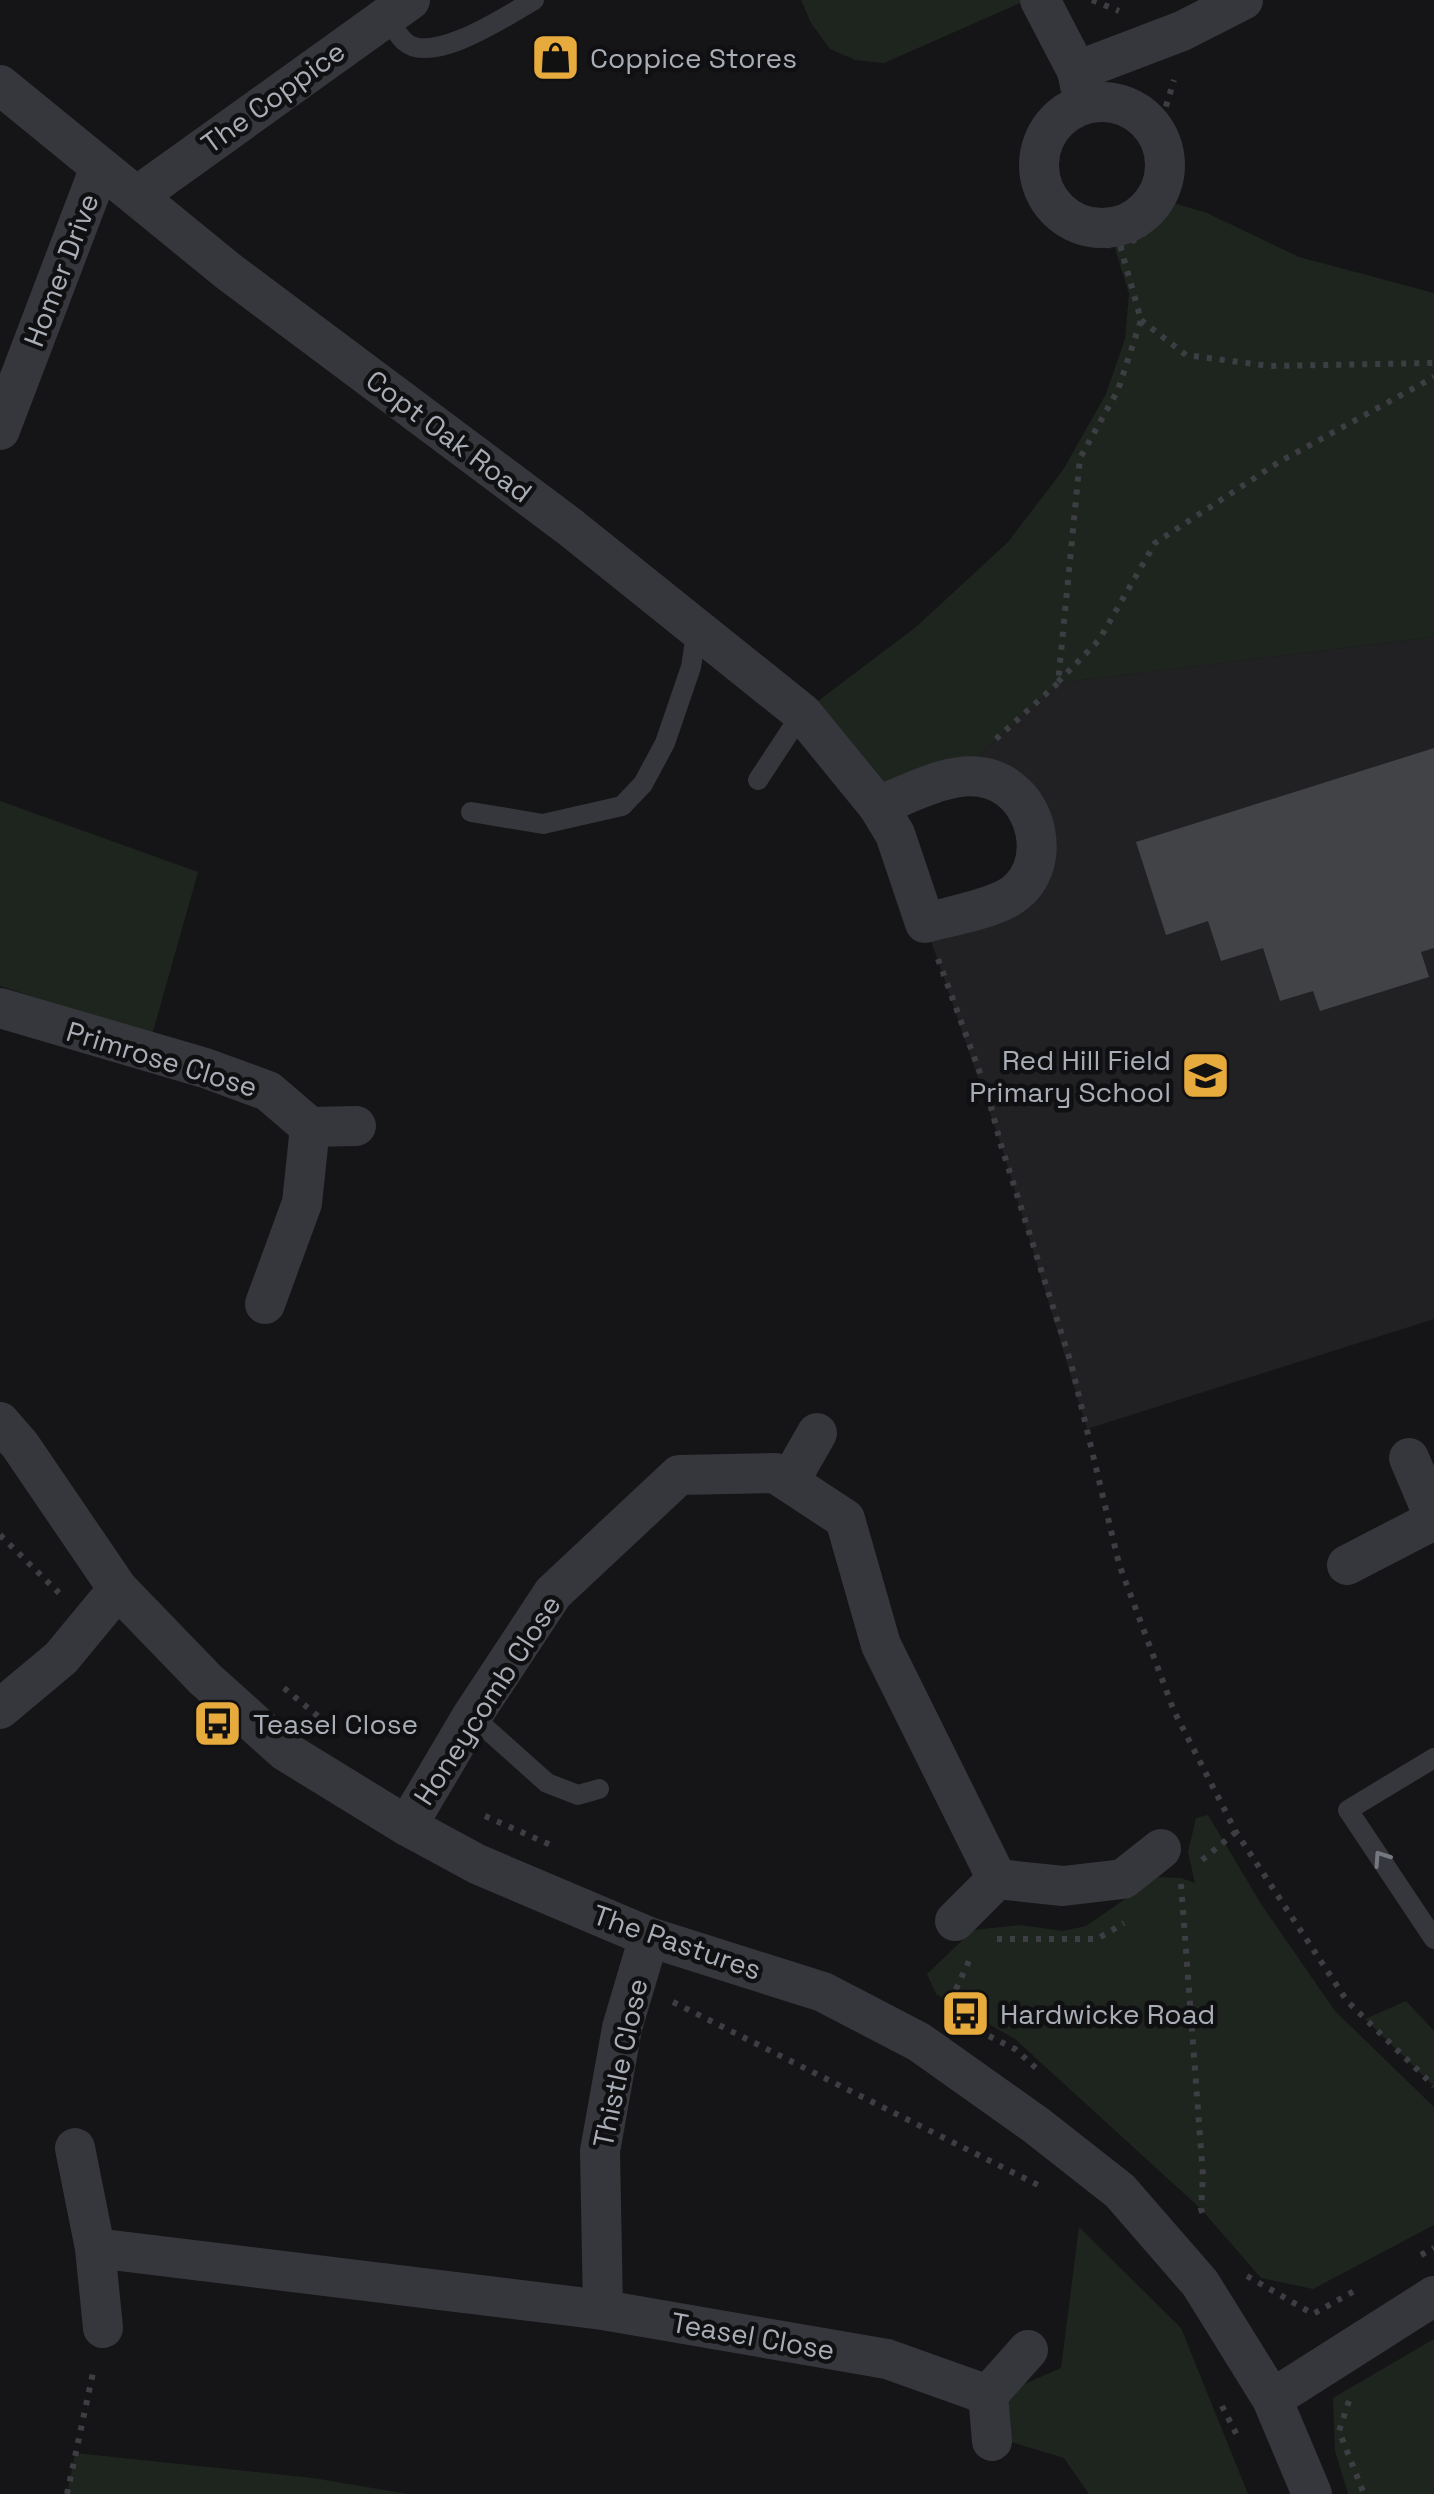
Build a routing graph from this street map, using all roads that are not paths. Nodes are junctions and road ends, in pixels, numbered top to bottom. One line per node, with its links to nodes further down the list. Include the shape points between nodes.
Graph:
1 (534, 0): 4 (lane, via 434,49 404,41)
2 (1040, 0): 6 (street)
3 (1243, 0): 6 (street)
4 (397, 8): 8 (street, The Coppice)
5 (0, 86): 7 (street, Copt Oak Road)
6 (1069, 93): 6 (street, via 1040,149 1044,192 1075,222 1118,236 1157,198 1166,156 1156,130 1127,106)
7 (100, 168): 8 (street, Copt Oak Road); 9 (street, Homer Drive)
8 (136, 196): 10 (street, Copt Oak Road)
9 (0, 430)
10 (697, 628): 11 (street, Copt Oak Road); 14 (lane, via 664,743 643,784 622,806 543,824)
11 (802, 713): 12 (lane); 13 (street, Copt Oak Road)
12 (758, 780)
13 (878, 806): 13 (street, Copt Oak Road, via 955,777 1000,781 1020,795 1035,822 1030,875 1009,898 925,922 895,834)
14 (471, 812)
15 (0, 1008): 17 (street, Primrose Close, via 268,1091)
16 (356, 1126): 17 (street)
17 (310, 1128): 18 (street, via 302,1203)
18 (265, 1304)
19 (0, 1422): 25 (street, The Pastures)
20 (817, 1433): 22 (street)
21 (1408, 1458): 23 (street)
22 (789, 1482): 27 (street, Honeycomb Close, via 775,1474 680,1475 552,1593); 32 (street, Honeycomb Close, via 846,1520 881,1645)
23 (1434, 1518): 24 (street)
24 (1347, 1565)
25 (118, 1588): 26 (street, via 60,1658); 30 (street, The Pastures, via 285,1752)
26 (0, 1710)
27 (472, 1716): 29 (lane, via 546,1783 578,1795); 30 (street, Honeycomb Close)
28 (1434, 1758): 35 (lane, one-way to 28, via 1348,1810)
29 (599, 1790)
30 (407, 1826): 34 (street, The Pastures, via 477,1864)
31 (1171, 1863): 32 (street, via 1123,1879 1062,1886)
32 (998, 1878): 33 (street)
33 (955, 1921)
34 (649, 1938): 39 (street, Thistle Close, via 622,2028 600,2150); 43 (street, The Pastures, via 851,2004 919,2042 1036,2125 1120,2191 1184,2264)
35 (1434, 1939)
36 (75, 2148): 37 (street)
37 (95, 2248): 39 (street, Teasel Close); 40 (street)
38 (1434, 2296): 43 (street)
39 (604, 2310): 42 (street, Teasel Close, via 888,2359)
40 (103, 2328)
41 (1028, 2350): 42 (street)
42 (988, 2395): 44 (street)
43 (1272, 2400): 45 (street, The Pastures)
44 (992, 2441)
45 (1312, 2494)

